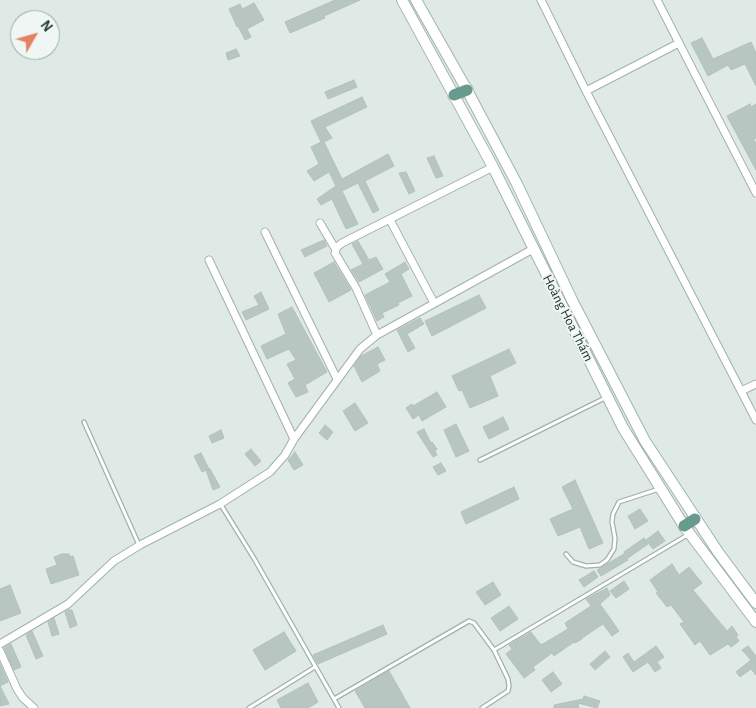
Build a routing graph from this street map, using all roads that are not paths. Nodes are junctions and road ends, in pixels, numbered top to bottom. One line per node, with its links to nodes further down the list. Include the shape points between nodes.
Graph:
1 (402, 0): 8 (main road, Hoàng Hoa Thám)
2 (416, 0): 6 (main road, Hoàng Hoa Thám)
3 (541, 0): 7 (street)
4 (657, 0): 5 (street)
5 (680, 44): 7 (street); 10 (street)
6 (467, 90): 8 (main road); 29 (main road, Hoàng Hoa Thám, via 517,184 622,401)
7 (586, 91): 21 (street)
8 (454, 95): 9 (main road, Hoàng Hoa Thám)
9 (493, 167): 11 (street); 14 (main road, Hoàng Hoa Thám)
10 (756, 193)
11 (390, 220): 15 (street, via 342,243); 17 (street)
12 (320, 223): 15 (street)
13 (265, 232): 19 (street)
14 (533, 249): 17 (street); 22 (main road, Hoàng Hoa Thám)
15 (336, 250): 18 (street)
16 (209, 260): 25 (street)
17 (434, 303): 18 (street)
18 (376, 335): 19 (street, via 360,349)
19 (337, 379): 25 (street)
20 (756, 384): 21 (street)
21 (741, 391): 23 (street)
22 (607, 396): 26 (lane); 27 (main road, Hoàng Hoa Thám)
23 (756, 420)
24 (84, 422): 31 (lane)
25 (294, 439): 28 (street, via 270,472)
26 (480, 460)
27 (661, 489): 30 (main road, Hoàng Hoa Thám); 32 (lane, via 619,502 612,522 614,549 600,565 586,566 573,562)
28 (220, 504): 31 (street); 38 (lane)
29 (695, 519): 30 (main road); 33 (main road, Hoàng Hoa Thám)
30 (687, 530): 34 (main road, Hoàng Hoa Thám); 36 (lane)
31 (140, 545): 35 (street, via 114,561 68,604)
32 (566, 554)
33 (756, 603)
34 (756, 622)
35 (0, 644)
36 (494, 650): 39 (lane, via 474,623 466,621); 43 (lane, via 508,680 508,691)
37 (0, 651): 40 (street, via 17,689)
38 (315, 667): 39 (lane); 41 (lane)
39 (334, 699): 42 (lane)
40 (34, 708)
41 (249, 708)
42 (339, 708)
43 (482, 708)

